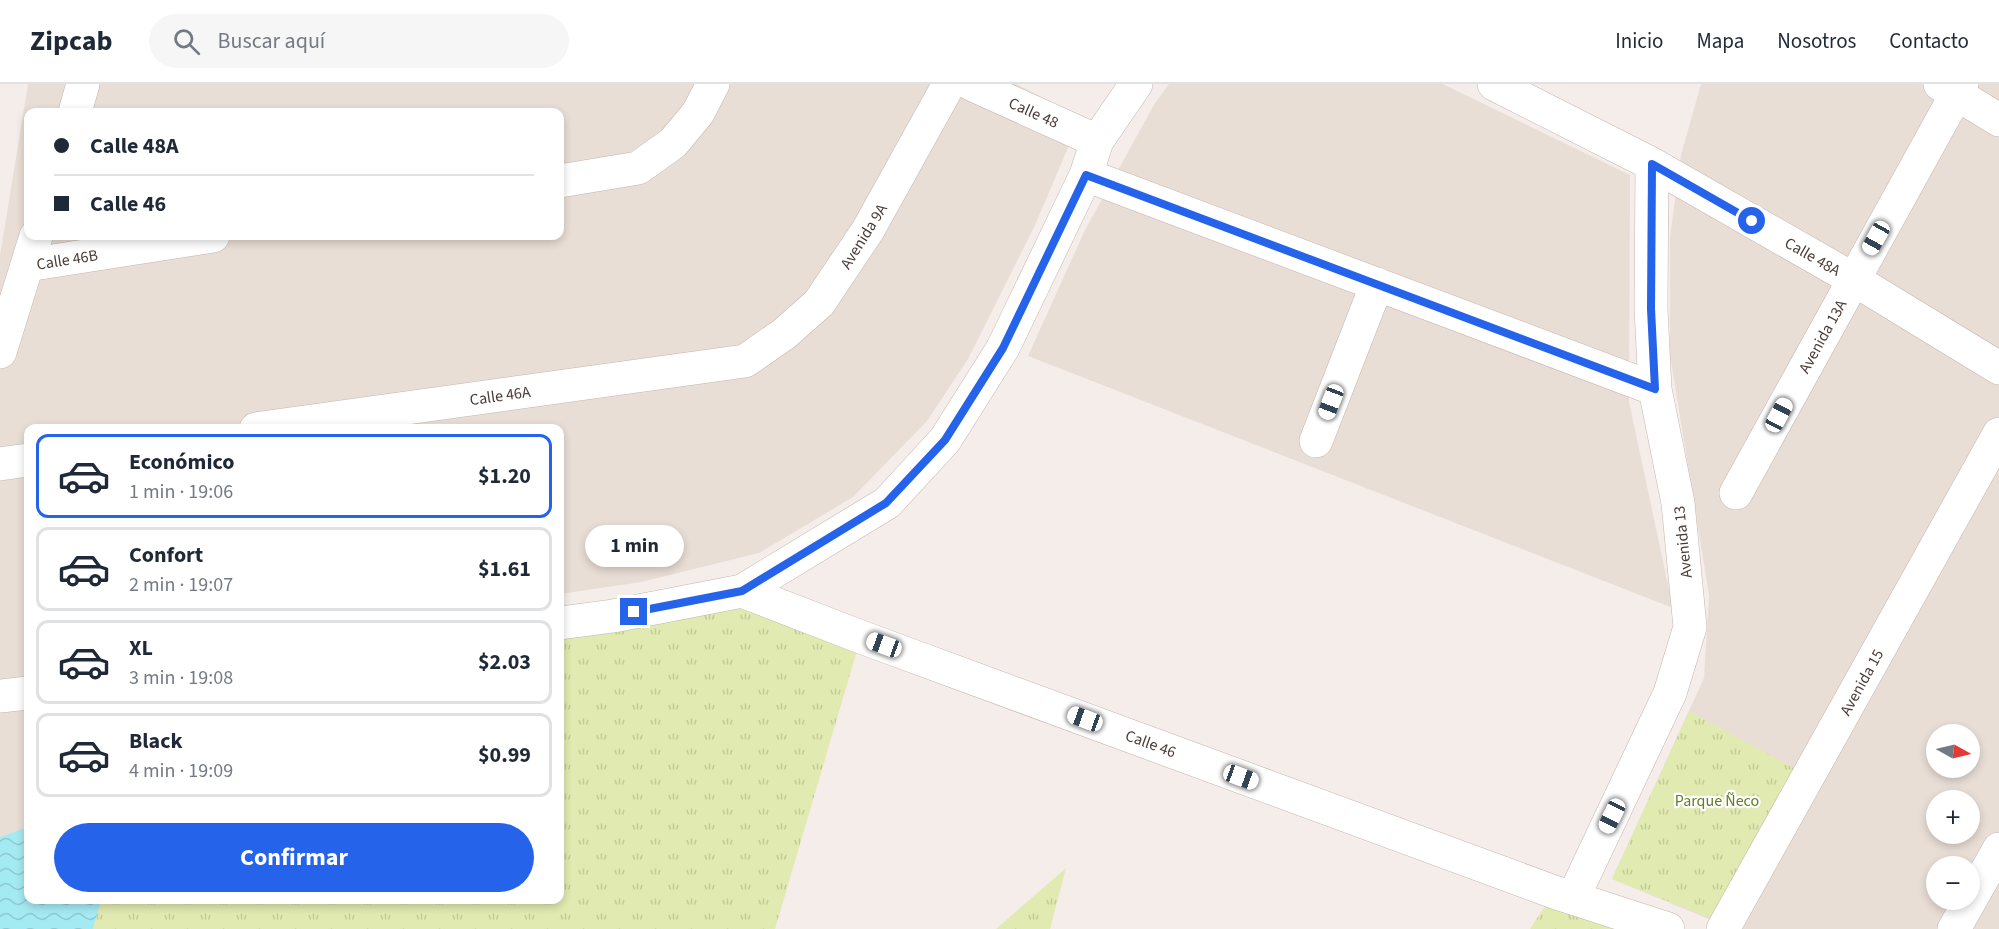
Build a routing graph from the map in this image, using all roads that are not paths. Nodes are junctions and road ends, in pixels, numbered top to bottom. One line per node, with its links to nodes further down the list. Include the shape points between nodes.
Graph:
1 (83, 84): 8 (street)
2 (713, 84): 13 (street, via 698,113 673,142 638,168)
3 (949, 84): 19 (street, Avenida 9A, via 868,230 819,303)
4 (971, 84): 10 (street, Calle 48)
5 (1136, 84): 10 (street)
6 (1494, 84): 11 (street, Calle 48A)
7 (1953, 87): 9 (street); 16 (street, Avenida 13A)
8 (76, 108)
9 (1999, 120)
10 (1097, 141): 12 (street)
11 (1652, 164): 16 (street, Calle 48A); 21 (street, Avenida 13)
12 (1086, 175): 17 (street); 28 (street, via 1003,348 945,440 886,503)
13 (564, 180)
14 (161, 240): 15 (street, Calle 46B)
15 (32, 250): 18 (street)
16 (1853, 279): 20 (street, Calle 48A); 27 (street, Avenida 13A)
17 (1377, 284): 21 (street); 24 (street)
18 (0, 352)
19 (745, 361): 22 (street, Calle 46A)
20 (1999, 368)
21 (1655, 389): 33 (street, Avenida 13, via 1678,503 1690,627 1670,693)
22 (292, 424)
23 (1999, 434): 35 (street, Avenida 15)
24 (1316, 441)
25 (24, 461): 26 (street)
26 (0, 464)
27 (1736, 493)
28 (742, 591): 29 (street); 33 (street, Calle 46)
29 (564, 622)
30 (24, 693): 31 (street)
31 (0, 696)
32 (1999, 849): 36 (street)
33 (1573, 898): 34 (street, Calle 46)
34 (1668, 929)
35 (1723, 929)
36 (1954, 929)

